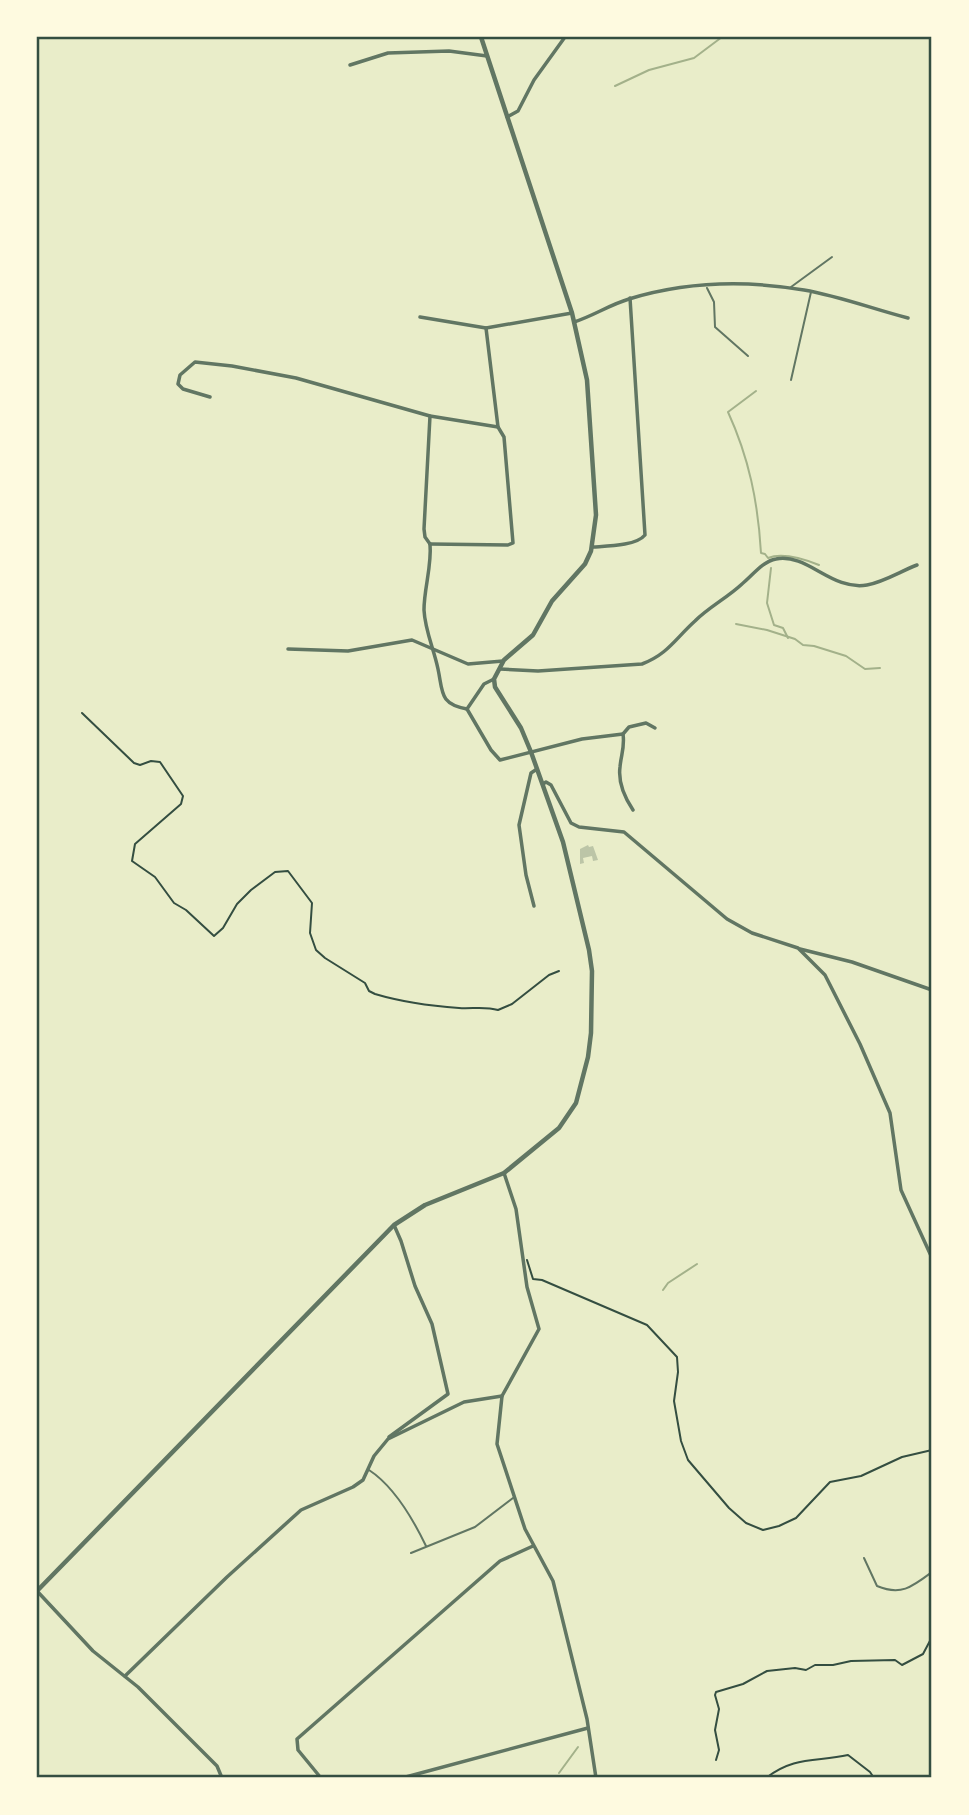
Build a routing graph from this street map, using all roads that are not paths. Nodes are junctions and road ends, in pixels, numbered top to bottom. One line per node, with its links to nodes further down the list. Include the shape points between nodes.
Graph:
1 (481, 37): 3 (street)
2 (565, 37): 5 (street, via 518,111)
3 (487, 56): 4 (street, via 396,52); 5 (street)
4 (350, 65)
5 (507, 117): 11 (street)
6 (832, 257): 8 (lane)
7 (705, 284): 8 (street); 10 (street); 16 (lane, via 714,302 715,327)
8 (790, 288): 9 (street)
9 (811, 291): 13 (street); 17 (lane)
10 (630, 298): 14 (street); 22 (street, via 645,535)
11 (572, 313): 14 (street); 15 (street)
12 (420, 317): 15 (street)
13 (908, 318)
14 (574, 322): 22 (street, via 591,416)
15 (486, 328): 20 (street)
16 (748, 356)
17 (791, 380)
18 (210, 397): 19 (street, via 178,384 180,375 195,362 296,378)
19 (430, 416): 20 (street); 21 (street, via 424,529)
20 (498, 427): 21 (street, via 504,437 513,543)
21 (430, 544): 24 (street, via 424,612)
22 (593, 547): 26 (street, via 533,635)
23 (917, 565): 27 (street, via 865,585 833,581 802,562 776,559 700,616 663,655 642,664 538,671)
24 (432, 648): 25 (street, via 405,639 348,651); 26 (street, via 468,664); 29 (street, via 442,695 447,702)
25 (288, 649)
26 (504, 660): 27 (street)
27 (498, 668): 28 (street)
28 (494, 679): 29 (street, via 484,684); 32 (street)
29 (467, 709): 32 (street, via 500,760)
30 (655, 728): 31 (street, via 646,723 629,727)
31 (623, 734): 32 (street); 35 (street, via 619,775)
32 (531, 752): 33 (street)
33 (537, 769): 34 (street); 36 (street, via 531,773 519,825)
34 (543, 784): 37 (street, via 551,785 571,824 624,832 727,919 752,933); 39 (street, via 563,842 589,950 592,1033 569,1115)
35 (633, 810)
36 (534, 906)
37 (798, 948): 38 (street); 41 (street, via 831,984 876,1078 890,1113 901,1190)
38 (932, 990)
39 (504, 1172): 40 (street, via 425,1205); 42 (street, via 516,1209 527,1287 539,1329)
40 (394, 1225): 43 (street, via 432,1324 449,1394); 51 (street)
41 (932, 1258)
42 (502, 1396): 43 (street, via 464,1402); 45 (street, via 497,1444)
43 (388, 1439): 44 (street, via 373,1456)
44 (369, 1469): 47 (lane, via 387,1485); 52 (street, via 357,1485 301,1510)
45 (513, 1498): 46 (street); 47 (lane, via 475,1527)
46 (533, 1546): 53 (street, via 554,1581); 55 (street, via 500,1561 297,1739 298,1750)
47 (426, 1547): 48 (lane)
48 (411, 1553)
49 (864, 1558): 50 (lane, via 877,1586 891,1592 912,1587)
50 (932, 1573)
51 (37, 1591): 52 (street, via 93,1651)
52 (125, 1676): 54 (street, via 217,1766)
53 (587, 1728): 56 (street); 57 (street)
54 (222, 1778)
55 (321, 1778)
56 (402, 1778)
57 (596, 1778)

